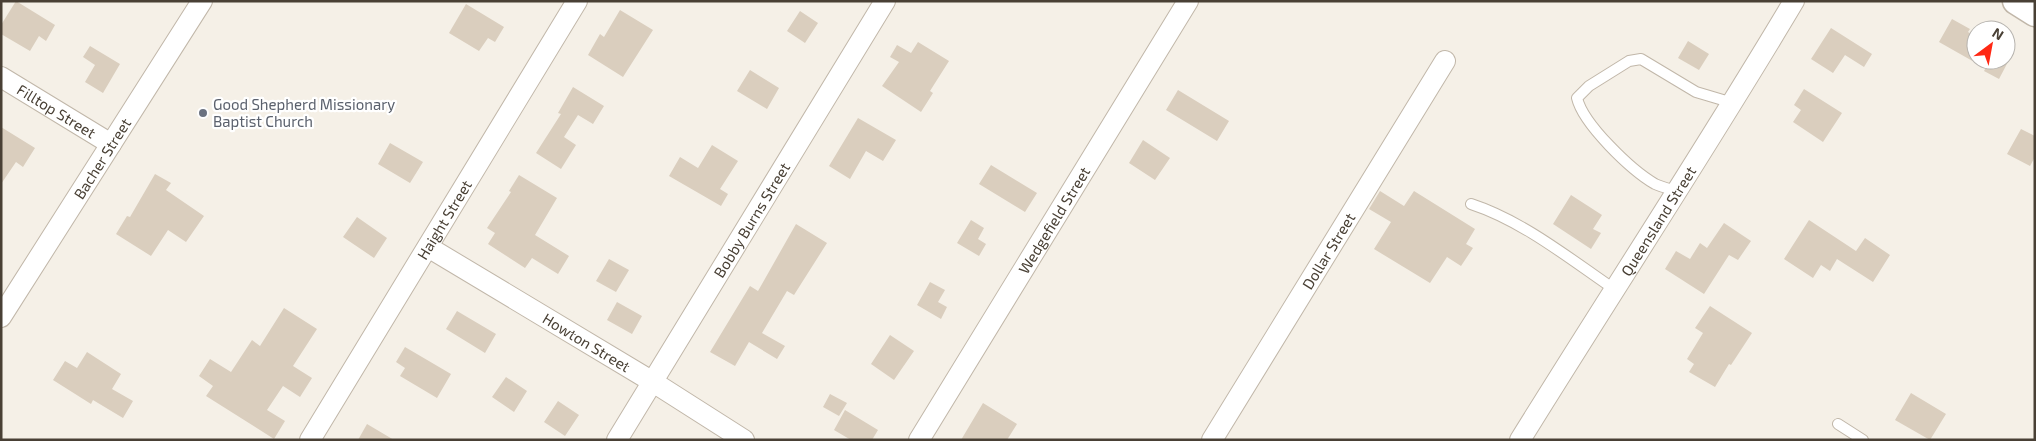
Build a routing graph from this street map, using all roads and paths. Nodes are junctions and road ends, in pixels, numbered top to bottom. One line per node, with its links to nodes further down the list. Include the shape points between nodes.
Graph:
1 (202, 1): 11 (street, Bacher Street)
2 (577, 1): 14 (street, Haight Street)
3 (885, 1): 17 (street, Bobby Burns Street)
4 (1188, 1): 22 (street, Wedgefield Street)
5 (1794, 1): 10 (street, Queensland Street)
6 (2016, 1): 7 (street)
7 (2035, 13)
8 (1445, 61): 23 (street, Dollar Street)
9 (1, 77): 11 (street, Filltop Street)
10 (1733, 104): 12 (street, Queensland Street); 12 (lane, via 1696,92 1641,59 1629,61 1589,86 1577,98 1588,120 1617,153 1655,184)
11 (111, 144): 16 (street, Bacher Street)
12 (1677, 191): 15 (street, Queensland Street)
13 (1471, 204): 15 (lane, via 1527,231)
14 (428, 247): 17 (street, Howton Street); 19 (street, Haight Street)
15 (1614, 289): 24 (street, Queensland Street)
16 (1, 317)
17 (653, 382): 20 (street, Bobby Burns Street); 21 (street, Howton Street)
18 (1838, 424): 25 (lane)
19 (310, 440)
20 (617, 440)
21 (744, 440)
22 (919, 440)
23 (1212, 440)
24 (1520, 440)
25 (1863, 440)

